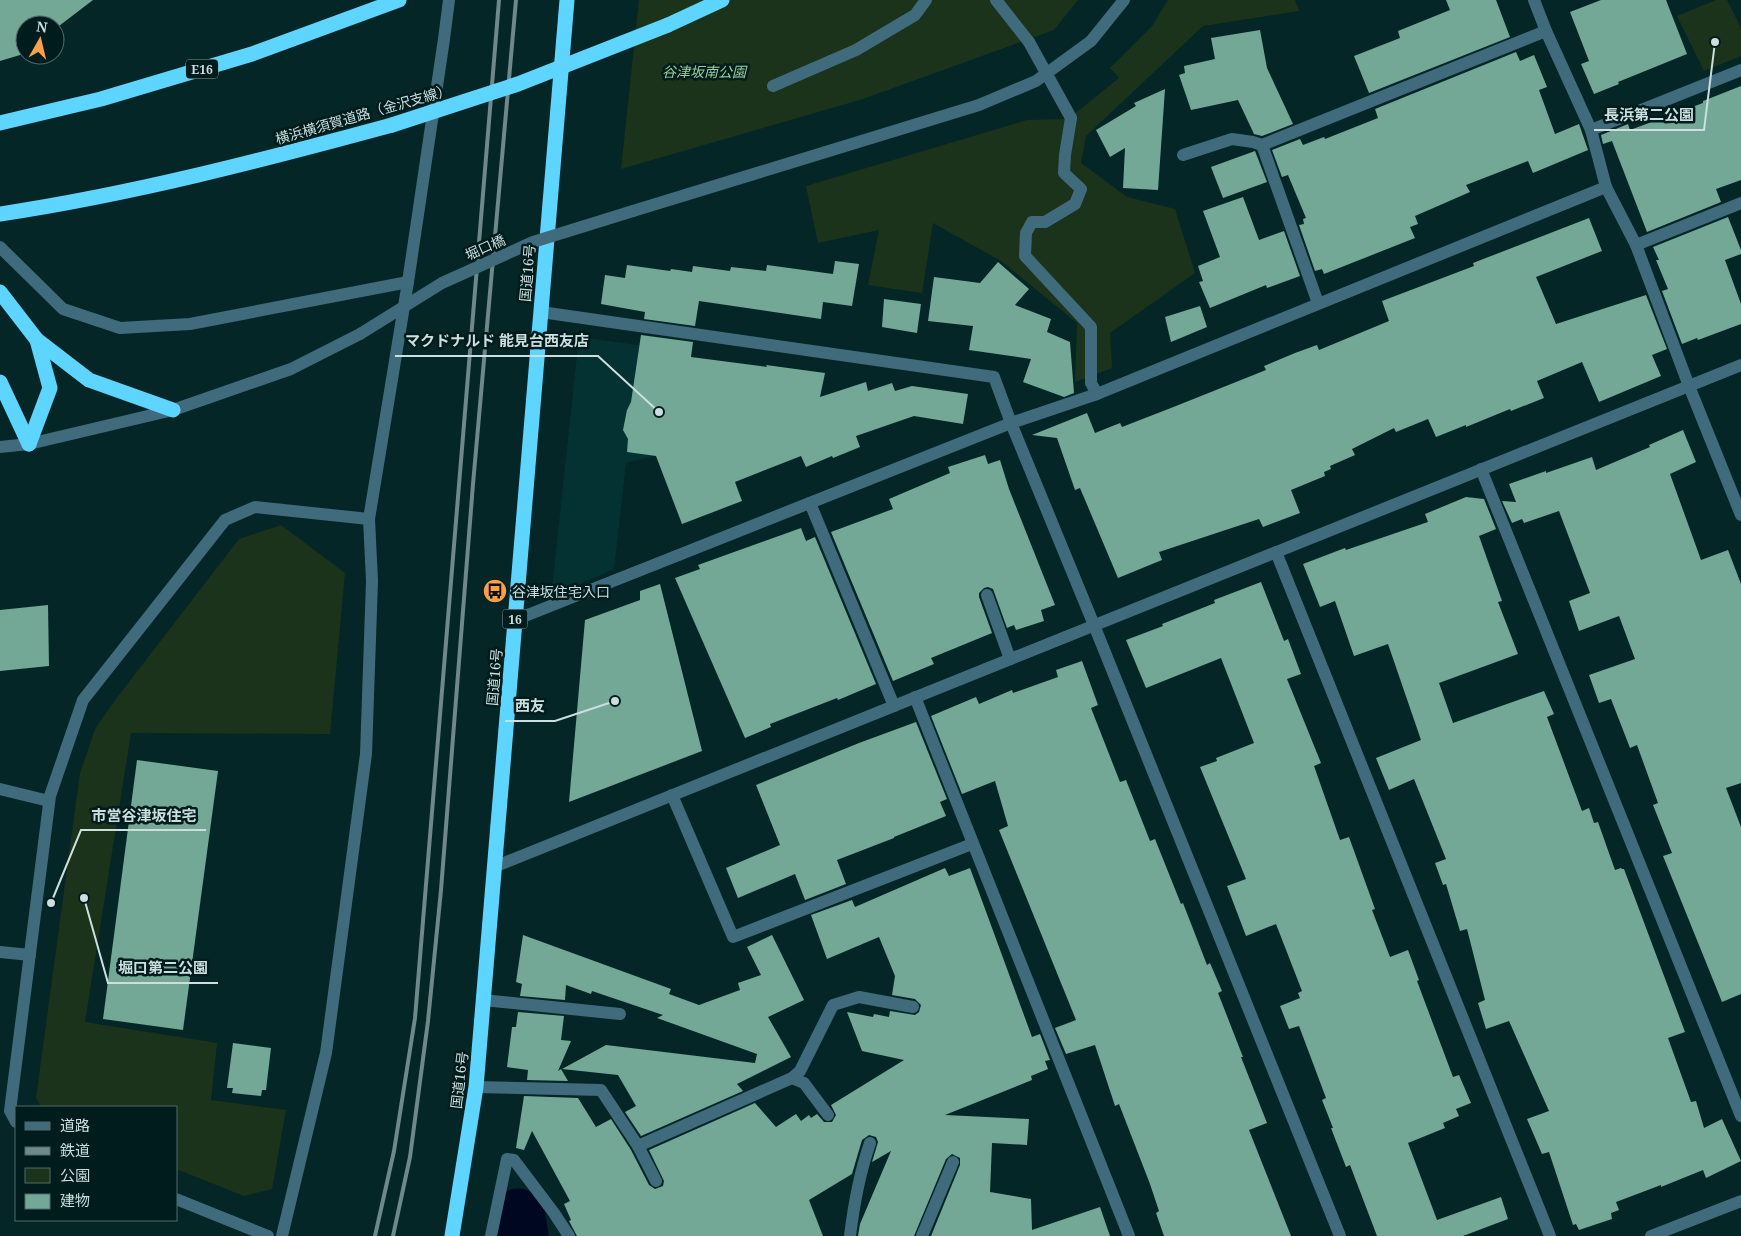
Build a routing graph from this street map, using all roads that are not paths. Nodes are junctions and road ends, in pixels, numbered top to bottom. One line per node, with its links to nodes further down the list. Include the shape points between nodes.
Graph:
1 (399, 0): 12 (highway, E16, via 252,54 102,99)
2 (449, 0): 21 (street)
3 (567, 0): 24 (highway, 国道16号 / 16)
4 (722, 0): 18 (highway, 横浜横須賀道路（金沢支線）, bridge, via 668,25 518,84 392,125 162,184)
5 (926, 0): 11 (street, via 915,15 856,50)
6 (996, 0): 29 (street, bridge, via 1029,42 1071,118 1064,173 1080,189 1075,204 1045,222 1032,222 1026,233 1025,256 1091,327 1091,383)
7 (1124, 0): 30 (street, 堀口橋, bridge, via 1090,41 1036,81 979,105 533,242 442,283 360,334 291,369)
8 (1534, 0): 9 (street)
9 (1546, 31): 13 (street); 14 (street)
10 (1741, 70): 13 (street)
11 (773, 86)
12 (0, 123)
13 (1591, 130): 16 (street)
14 (1262, 145): 15 (street, via 1232,139); 23 (street)
15 (1183, 155)
16 (1606, 187): 19 (street); 23 (street)
17 (1741, 203): 19 (street)
18 (0, 214)
19 (1636, 245): 28 (street)
20 (0, 247): 21 (street, via 63,310 120,328 190,324)
21 (408, 282): 37 (street)
22 (0, 292): 25 (highway)
23 (1318, 303): 29 (street)
24 (540, 312): 31 (street, via 994,377); 40 (highway, 国道16号 / 16)
25 (37, 340): 30 (highway, via 89,380); 32 (highway, via 50,388)
26 (1741, 365): 28 (street)
27 (0, 382): 32 (highway)
28 (1689, 386): 34 (street); 36 (street)
29 (1098, 394): 31 (street)
30 (173, 410): 32 (street, 堀口橋)
31 (1011, 423): 35 (street); 41 (street)
32 (29, 444): 33 (street, 堀口橋)
33 (0, 447)
34 (1482, 469): 38 (street); 58 (street)
35 (810, 503): 40 (street); 44 (street)
36 (1741, 515)
37 (369, 519): 47 (street, via 255,507 225,520 83,700); 67 (street, via 372,581 366,754 326,1053)
38 (1276, 552): 41 (street); 75 (street)
39 (987, 596): 42 (street)
40 (515, 620): 49 (highway, 国道16号 / 16)
41 (1094, 625): 42 (street); 74 (street)
42 (1010, 659): 43 (street)
43 (914, 697): 44 (street); 48 (street)
44 (894, 706): 46 (street)
45 (0, 789): 47 (street)
46 (672, 795): 48 (street, via 734,937); 49 (street)
47 (49, 801): 51 (street)
48 (972, 844): 73 (street)
49 (494, 867): 52 (highway, 国道16号 / 16)
50 (0, 952): 51 (street)
51 (30, 955): 59 (street, via 10,1111)
52 (483, 1000): 54 (street); 56 (highway, 国道16号 / 16)
53 (913, 1007): 55 (street, via 859,997 833,1005 800,1071)
54 (620, 1014)
55 (792, 1078): 57 (street, via 804,1083); 61 (street)
56 (476, 1087): 61 (street, via 601,1090); 68 (highway, 国道16号 / 16)
57 (828, 1115)
58 (1741, 1116)
59 (15, 1120)
60 (870, 1143): 71 (street, via 860,1170)
61 (638, 1146): 63 (street)
62 (953, 1162): 72 (street)
63 (656, 1181)
64 (178, 1200): 66 (street)
65 (1741, 1201): 76 (street)
66 (268, 1236)
67 (282, 1236)
68 (452, 1236)
69 (490, 1236): 70 (street, via 507,1159 514,1160)
70 (569, 1236)
71 (850, 1236)
72 (922, 1236)
73 (1129, 1236)
74 (1340, 1236)
75 (1550, 1236)
76 (1651, 1236)

